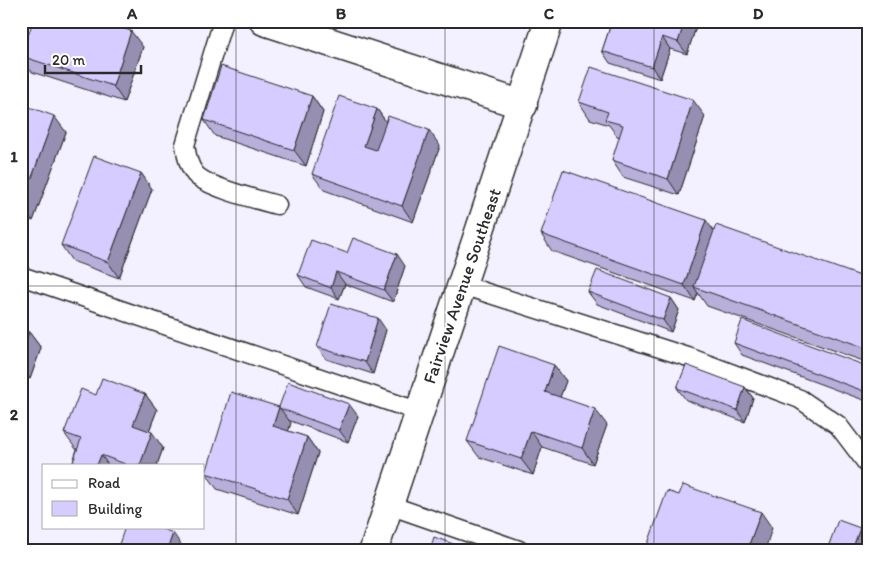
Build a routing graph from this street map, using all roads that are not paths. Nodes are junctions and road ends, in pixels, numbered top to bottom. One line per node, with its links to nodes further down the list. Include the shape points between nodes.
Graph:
1 (223, 21): 5 (lane, via 185,145 187,161 196,176 212,184)
2 (264, 21): 4 (main road)
3 (549, 21): 4 (main road, Fairview Avenue Southeast)
4 (523, 105): 7 (main road, Fairview Avenue Southeast)
5 (276, 205)
6 (21, 276): 8 (lane)
7 (462, 286): 8 (main road, Fairview Avenue Southeast); 9 (lane, via 688,358 800,399 838,425)
8 (420, 412): 10 (main road, Fairview Avenue Southeast)
9 (869, 466)
10 (389, 505): 11 (main road, Fairview Avenue Southeast); 12 (lane)
11 (374, 550)
12 (518, 550)

